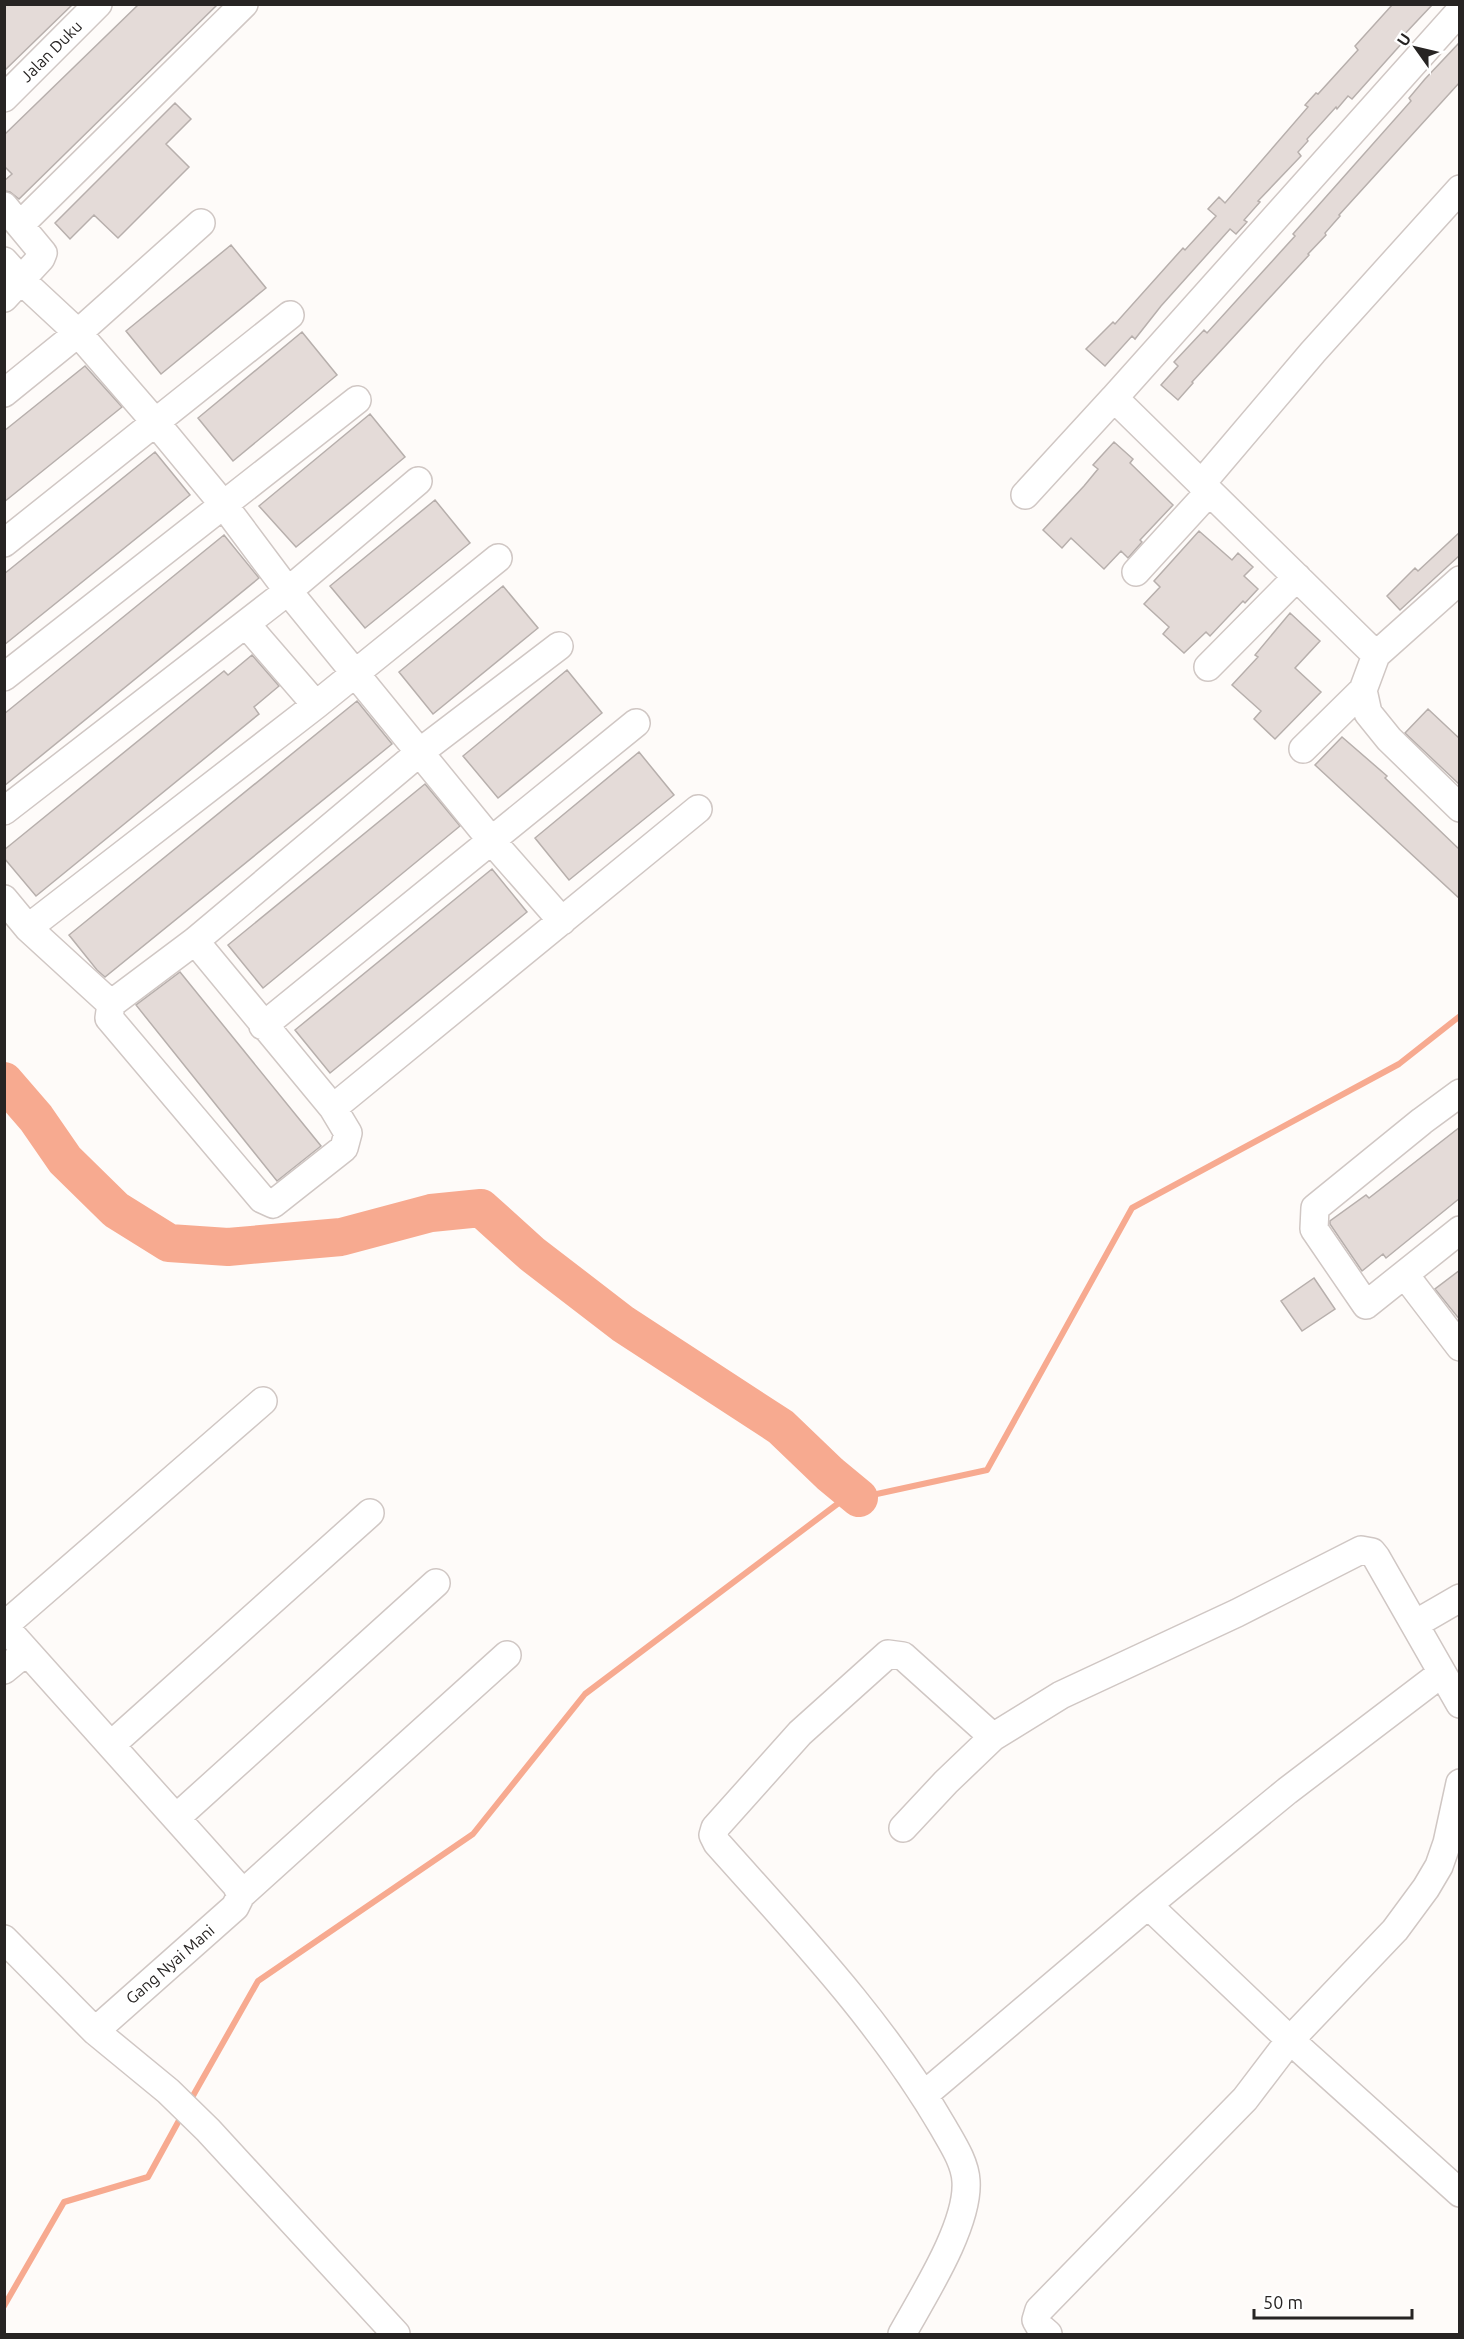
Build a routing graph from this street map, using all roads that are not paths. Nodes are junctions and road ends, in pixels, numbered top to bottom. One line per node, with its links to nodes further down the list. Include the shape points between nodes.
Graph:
1 (98, 4): 4 (street, Jalan Duku)
2 (244, 4): 6 (street)
3 (1460, 11): 12 (street)
4 (4, 98)
5 (1460, 189): 16 (street, via 1314,352)
6 (13, 215): 8 (street, via 43,253)
7 (201, 223): 10 (street)
8 (10, 280): 10 (street)
9 (290, 315): 14 (street)
10 (78, 333): 11 (street); 14 (street)
11 (4, 393)
12 (1114, 399): 16 (street); 17 (street)
13 (357, 400): 18 (street)
14 (156, 423): 18 (street); 19 (street)
15 (418, 482): 24 (street)
16 (1205, 488): 21 (street); 22 (street)
17 (1025, 495)
18 (223, 504): 24 (street); 30 (street)
19 (4, 543)
20 (498, 558): 29 (street)
21 (1136, 572)
22 (1297, 577): 27 (street); 28 (street)
23 (1460, 580): 27 (street)
24 (288, 591): 25 (street); 29 (street)
25 (246, 624): 32 (street); 38 (street)
26 (559, 646): 35 (street)
27 (1376, 655): 31 (street)
28 (1208, 667)
29 (357, 673): 32 (street); 35 (street)
30 (4, 677)
31 (1363, 690): 34 (street); 36 (street, via 1368,713 1389,739)
32 (316, 705): 42 (street)
33 (636, 723): 39 (street)
34 (1302, 749)
35 (420, 752): 39 (street); 43 (street)
36 (1460, 808)
37 (698, 809): 41 (street)
38 (4, 811)
39 (491, 840): 41 (street); 45 (street)
40 (4, 899): 42 (street)
41 (562, 921): 47 (street)
42 (28, 928): 44 (street)
43 (195, 941): 44 (street); 45 (street)
44 (111, 1004): 47 (street, via 109,1018 267,1203 278,1201 344,1148 348,1133)
45 (263, 1026): 47 (street)
46 (1460, 1094): 49 (street, via 1315,1208 1314,1229 1366,1305)
47 (333, 1108)
48 (1460, 1230): 49 (street)
49 (1405, 1275): 50 (street)
50 (1460, 1347)
51 (263, 1401): 56 (street, via 4,1626)
52 (370, 1513): 62 (street)
53 (436, 1583): 64 (street)
54 (1460, 1598): 55 (street)
55 (1415, 1624): 59 (street); 61 (street, via 1376,1557 1361,1550 1061,1695)
56 (26, 1652): 58 (street); 62 (street)
57 (507, 1655): 66 (street, Gang Nyai Mani)
58 (4, 1670)
59 (1442, 1673): 60 (street); 67 (street, via 1287,1791)
60 (1460, 1704)
61 (993, 1737): 65 (street); 71 (street, via 903,1656 888,1654 800,1733 715,1828 713,1835 842,1983)
62 (111, 1745): 64 (street)
63 (1460, 1783): 70 (street, via 1447,1843 1426,1888 1395,1930)
64 (176, 1818): 66 (street)
65 (903, 1828)
66 (241, 1895): 69 (street, Gang Nyai Mani, via 235,1907)
67 (1148, 1905): 70 (street); 71 (street)
68 (4, 1939): 69 (street)
69 (95, 2031): 73 (street, via 208,2130)
70 (1290, 2040): 72 (street); 75 (street, via 1245,2099 1039,2310 1036,2320)
71 (924, 2095): 74 (street, via 958,2154 966,2181 961,2214 947,2252)
72 (1460, 2193)
73 (396, 2334)
74 (902, 2334)
75 (1048, 2334)

